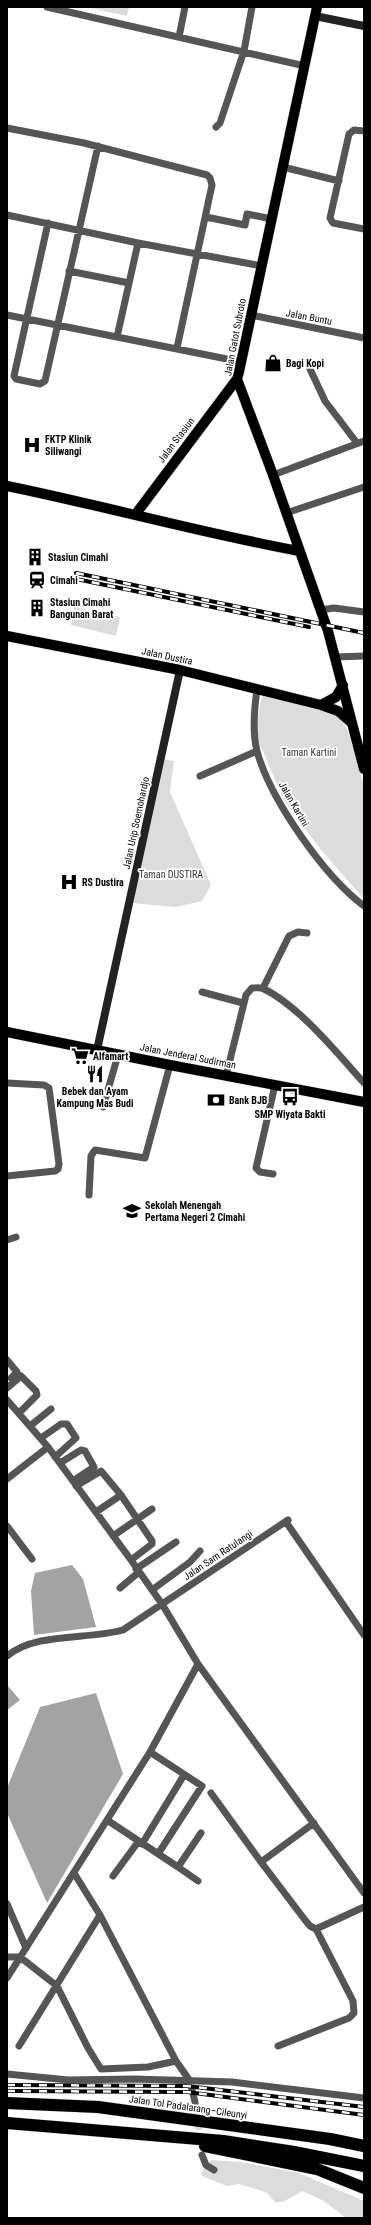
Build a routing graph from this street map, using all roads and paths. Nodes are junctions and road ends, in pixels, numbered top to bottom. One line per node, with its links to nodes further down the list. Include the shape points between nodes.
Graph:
1 (47, 7): 6 (street)
2 (185, 7): 6 (street)
3 (252, 7): 7 (street)
4 (316, 12): 5 (main road); 8 (main road, Jalan Gatot Subroto)
5 (364, 26)
6 (179, 37): 7 (street)
7 (244, 51): 8 (street); 9 (street, via 220,123)
8 (305, 66): 13 (main road, Jalan Gatot Subroto)
9 (216, 127)
10 (7, 128): 12 (street)
11 (364, 131): 14 (street, via 354,130 350,134)
12 (98, 146): 16 (street, via 206,175 212,185); 20 (street)
13 (283, 166): 14 (street); 17 (main road, Jalan Gatot Subroto)
14 (339, 180): 19 (street, via 331,221)
15 (7, 215): 18 (street)
16 (206, 217): 17 (street, via 245,225 247,214); 22 (street)
17 (272, 219): 23 (main road, Jalan Gatot Subroto)
18 (48, 223): 20 (street); 28 (street)
19 (364, 229)
20 (78, 230): 21 (street); 24 (street)
21 (138, 243): 22 (street); 25 (street)
22 (197, 253): 23 (street); 32 (street)
23 (262, 266): 27 (main road, Jalan Gatot Subroto)
24 (69, 271): 25 (street); 29 (street)
25 (129, 283): 30 (street)
26 (7, 315): 28 (street)
27 (251, 315): 31 (street, Jalan Buntu); 33 (main road, Jalan Gatot Subroto)
28 (28, 319): 29 (street); 29 (street, via 14,376 16,379 40,384 45,381)
29 (58, 326): 30 (street)
30 (117, 337): 32 (street)
31 (364, 338)
32 (177, 348): 33 (street)
33 (242, 362): 35 (main road, Jalan Gatot Subroto)
34 (310, 369): 38 (street, via 325,401)
35 (237, 380): 36 (main road, Jalan Stasiun); 37 (main road, Jalan Gatot Subroto)
36 (223, 397): 37 (main road, via 238,396); 43 (main road, Jalan Stasiun)
37 (247, 404): 39 (main road, Jalan Gatot Subroto)
38 (361, 442): 39 (street)
39 (273, 475): 42 (main road, Jalan Gatot Subroto)
40 (7, 486): 43 (main road)
41 (364, 487): 42 (street)
42 (286, 513): 44 (main road, Jalan Gatot Subroto)
43 (135, 515): 44 (main road, via 227,538)
44 (299, 552): 45 (main road, Jalan Gatot Subroto)
45 (320, 610): 46 (street, via 334,608); 49 (main road, Jalan Gatot Subroto)
46 (364, 612)
47 (7, 636): 50 (main road, Jalan Dustira)
48 (364, 656): 49 (street)
49 (335, 657): 51 (main road, Jalan Gatot Subroto)
50 (180, 670): 52 (main road, Jalan Dustira); 64 (main road, Jalan Urip Soemohardjo)
51 (343, 685): 53 (main road, via 339,694); 54 (main road, Jalan Gatot Subroto)
52 (257, 690): 53 (main road, Jalan Dustira); 55 (street, Jalan Kartini, via 254,731)
53 (321, 705): 54 (main road, Jalan Dustira, via 338,711)
54 (352, 723): 56 (main road, Jalan Gatot Subroto)
55 (257, 751): 57 (street); 58 (street, Jalan Kartini, via 266,776 301,836 336,880)
56 (364, 769)
57 (200, 776)
58 (364, 906)
59 (307, 933): 60 (street, via 298,932 289,936)
60 (263, 988): 62 (street, via 252,988); 69 (street, via 282,1000 311,1026)
61 (202, 992): 62 (street)
62 (243, 1003): 67 (street)
63 (7, 1032): 64 (main road, Jalan Jenderal Sudirman)
64 (97, 1050): 65 (main road, Jalan Jenderal Sudirman)
65 (118, 1055): 66 (main road, Jalan Jenderal Sudirman); 72 (street)
66 (170, 1065): 67 (main road, Jalan Jenderal Sudirman); 75 (street, via 144,1158 100,1150 93,1152)
67 (226, 1076): 70 (main road, Jalan Jenderal Sudirman)
68 (7, 1082): 74 (street, via 44,1085 49,1088 59,1164 55,1171)
69 (364, 1084)
70 (275, 1085): 71 (main road, Jalan Jenderal Sudirman); 73 (street, via 256,1168 260,1172)
71 (364, 1102)
72 (103, 1107)
73 (273, 1174)
74 (7, 1176)
75 (89, 1195)
76 (16, 1237): 77 (street)
77 (7, 1240)
78 (7, 1360): 79 (street, via 17,1372)
79 (7, 1382)
80 (7, 1388): 83 (street, via 21,1376 36,1391 37,1395)
81 (7, 1400): 83 (street)
82 (51, 1410): 84 (street)
83 (19, 1413): 84 (street)
84 (30, 1426): 85 (street)
85 (41, 1438): 86 (street); 87 (street, via 61,1424 67,1424 76,1438)
86 (48, 1447): 87 (street); 89 (street)
87 (55, 1457): 88 (street)
88 (60, 1464): 90 (street); 90 (street, via 82,1450 85,1451 94,1467)
89 (7, 1479)
90 (74, 1483): 91 (street, via 101,1471); 93 (street)
91 (121, 1495): 93 (street); 94 (street)
92 (152, 1509): 94 (street)
93 (96, 1512): 96 (street)
94 (137, 1519): 96 (street); 100 (street, via 152,1544)
95 (7, 1526): 99 (street)
96 (113, 1536): 100 (street)
97 (176, 1542): 101 (street)
98 (200, 1551): 103 (street, via 190,1562)
99 (32, 1559)
100 (130, 1560): 101 (street)
101 (138, 1570): 102 (street); 103 (street)
102 (120, 1588)
103 (152, 1590): 104 (street)
104 (162, 1604): 105 (street, Jalan Sam Ratulangi, via 287,1521); 106 (street, Jalan Sam Ratulangi, via 123,1630 35,1642 20,1647); 107 (street)
105 (364, 1635)
106 (7, 1656)
107 (198, 1664): 108 (street); 112 (street)
108 (150, 1752): 109 (street); 111 (street)
109 (184, 1775): 114 (street); 115 (street, via 202,1786)
110 (211, 1793): 116 (street)
111 (108, 1820): 114 (street); 118 (street)
112 (314, 1823): 116 (street); 121 (street)
113 (201, 1833): 117 (street)
114 (140, 1843): 115 (street); 119 (street)
115 (158, 1854): 117 (street)
116 (261, 1862): 126 (street, via 305,1920)
117 (178, 1867): 120 (street)
118 (74, 1874): 124 (street); 127 (street)
119 (113, 1876)
120 (198, 1881)
121 (364, 1893)
122 (7, 1904): 127 (street)
123 (362, 1908): 125 (street); 126 (street)
124 (100, 1915): 131 (street); 134 (street)
125 (364, 1916)
126 (316, 1929): 133 (street, via 353,2001 354,2013 349,2018)
127 (26, 1948): 129 (street)
128 (8, 1956): 129 (street)
129 (20, 1957): 130 (street); 131 (street, via 51,1978)
130 (7, 1978)
131 (57, 1986): 132 (street); 134 (street, via 101,2069 148,2067)
132 (20, 2046)
133 (278, 2046)
134 (176, 2062): 136 (street)
135 (7, 2074): 136 (street, via 68,2080)
136 (190, 2081): 137 (street, via 232,2082); 138 (street)
137 (364, 2098)
138 (195, 2102)
139 (7, 2104): 142 (highway, Jalan Tol Padalarang–Cileunyi, via 98,2107)
140 (7, 2123): 141 (highway)
141 (154, 2135): 144 (highway, via 231,2142); 146 (highway, via 317,2169)
142 (364, 2146)
143 (202, 2155): 145 (street, via 206,2165)
144 (364, 2166)
145 (214, 2170)
146 (364, 2188)

